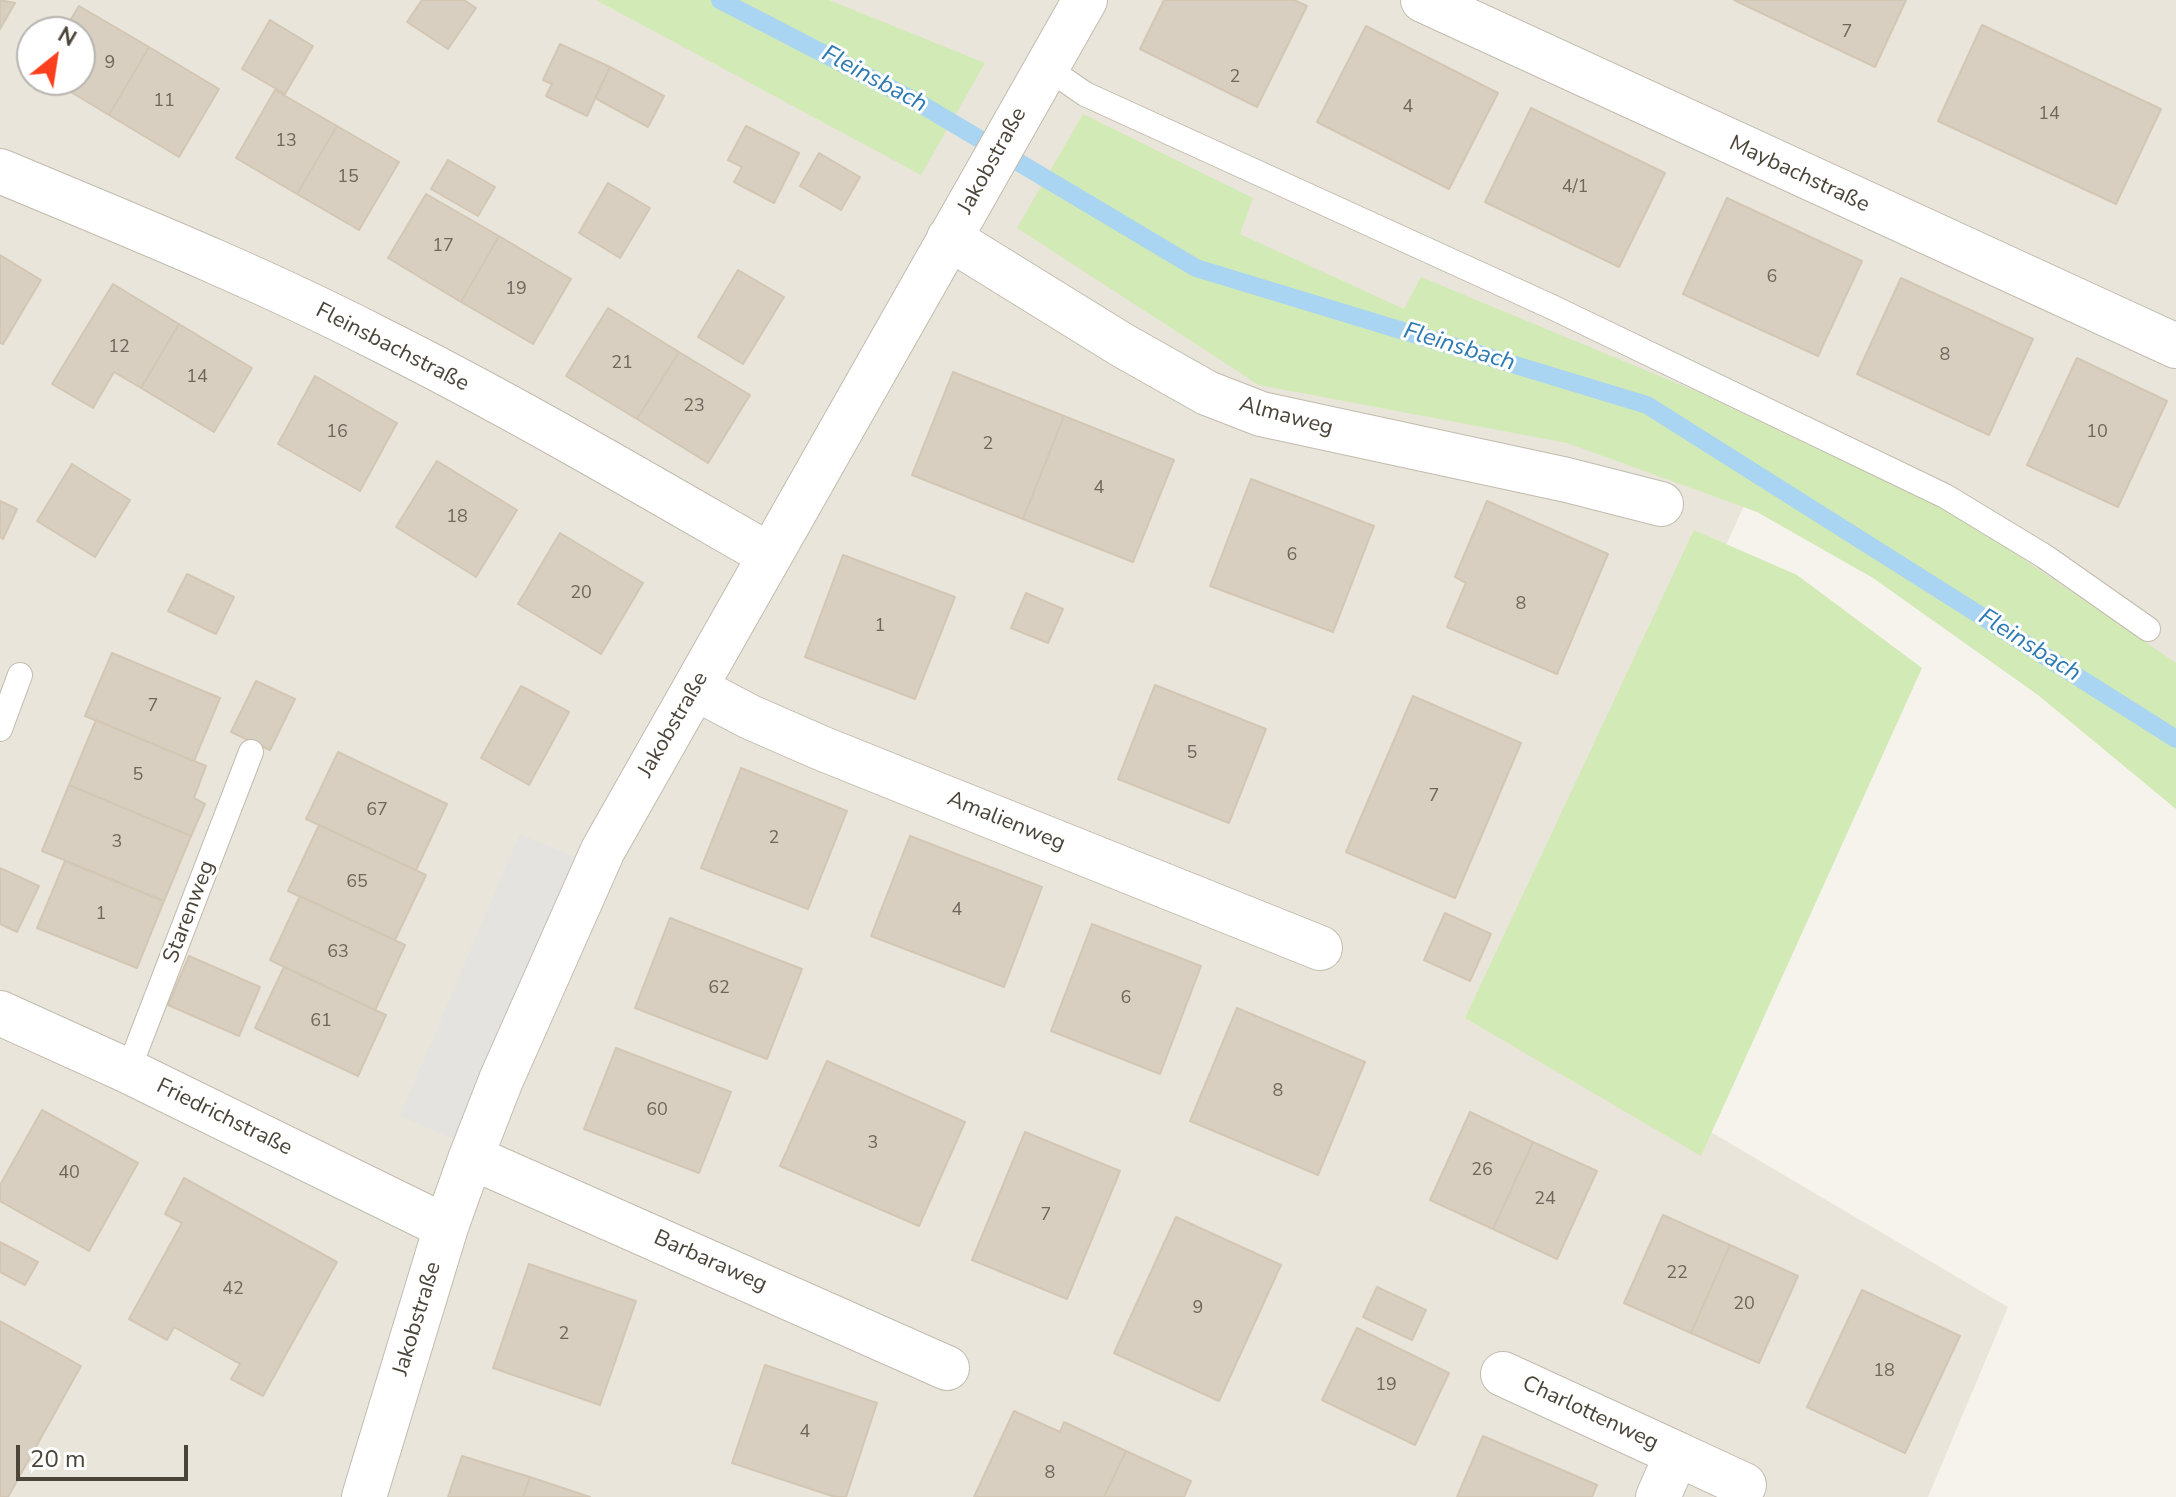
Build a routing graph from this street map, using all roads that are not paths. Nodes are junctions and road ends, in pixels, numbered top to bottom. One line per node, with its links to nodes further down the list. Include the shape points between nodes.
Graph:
1 (1085, 0): 3 (street, Jakobstraße)
2 (1423, 0): 6 (street, Maybachstraße)
3 (1038, 80): 5 (street, Jakobstraße); 9 (lane, via 1085,94 1552,307 1945,496 2044,556)
4 (0, 171): 8 (street, Fleinsbachstraße, via 247,275 377,338)
5 (958, 224): 7 (street, Almaweg, via 1122,345 1207,393 1261,414); 8 (street, Jakobstraße)
6 (2176, 346)
7 (1661, 504)
8 (769, 555): 11 (street, Jakobstraße)
9 (2148, 629)
10 (20, 675): 12 (lane)
11 (695, 688): 14 (street, Amalienweg, via 821,748); 17 (street, Jakobstraße, via 603,850)
12 (0, 729)
13 (251, 752): 16 (lane, Starenweg)
14 (1320, 948)
15 (1, 1018): 16 (street, Friedrichstraße)
16 (128, 1071): 18 (street, Friedrichstraße)
17 (471, 1157): 18 (street, Jakobstraße); 19 (street, Barbaraweg)
18 (446, 1227): 23 (street, Jakobstraße)
19 (947, 1368)
20 (1503, 1374): 21 (street, Charlottenweg)
21 (1677, 1454): 22 (street, Charlottenweg); 24 (street, Charlottenweg)
22 (1744, 1485)
23 (364, 1497)
24 (1658, 1497)

